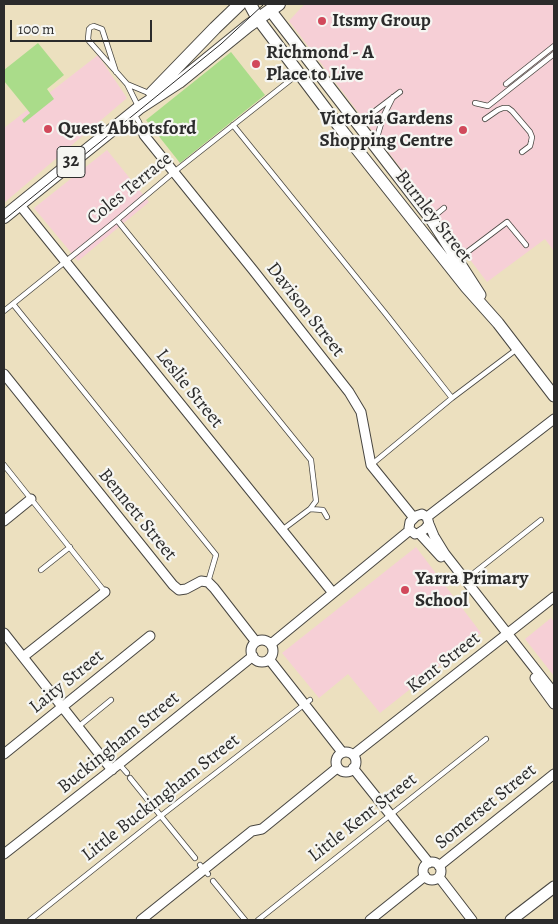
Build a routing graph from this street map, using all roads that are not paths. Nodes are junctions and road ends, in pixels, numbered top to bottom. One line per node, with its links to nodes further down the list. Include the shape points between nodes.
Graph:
1 (240, 4): 12 (main road, 32)
2 (250, 4): 4 (main road)
3 (271, 6): 4 (main road, 32); 17 (main road, Burnley Street)
4 (258, 19): 8 (main road, Burnley Street); 15 (main road, 32, via 179,82)
5 (554, 46): 10 (lane)
6 (554, 54): 14 (lane, via 488,106)
7 (116, 72): 7 (lane, via 88,39 92,26 103,31); 9 (lane)
8 (299, 73): 18 (lane, Coles Terrace); 19 (main road, Burnley Street)
9 (127, 84): 12 (lane); 15 (lane)
10 (506, 84)
11 (400, 92): 13 (lane)
12 (151, 94): 15 (main road, 32)
13 (393, 97): 17 (lane); 21 (lane, via 383,117)
14 (475, 104)
15 (132, 113): 20 (lane, Davison Street); 20 (lane, Davison Street, via 132,128); 24 (main road, 32)
16 (486, 119): 22 (lane, via 503,108 512,111 532,137 530,146)
17 (358, 124): 19 (main road); 21 (main road, Burnley Street)
18 (233, 125): 23 (lane, Coles Terrace); 39 (lane)
19 (344, 133): 29 (main road, Burnley Street)
20 (144, 135): 23 (street, Davison Street)
21 (378, 148): 27 (main road, Burnley Street)
22 (522, 152)
23 (174, 172): 28 (lane, Coles Terrace); 42 (street, Davison Street, via 349,392 361,412)
24 (19, 204): 26 (main road, 32); 32 (street, Leslie Street)
25 (444, 208): 27 (lane)
26 (4, 217)
27 (431, 219): 29 (main road); 31 (main road, Burnley Street)
28 (117, 220): 32 (lane, Coles Terrace); 44 (lane, via 311,460 316,501)
29 (420, 228): 35 (main road, Burnley Street)
30 (526, 245): 31 (lane, via 507,222)
31 (457, 260): 35 (main road, Burnley Street)
32 (65, 261): 33 (lane, Coles Terrace); 50 (street, Leslie Street)
33 (13, 304): 34 (lane, Coles Terrace); 56 (lane, via 216,555)
34 (4, 311)
35 (492, 316): 36 (main road, Burnley Street)
36 (518, 349): 38 (main road, Burnley Street); 39 (lane)
37 (4, 374): 56 (street, Bennett Street, via 173,585 179,590 201,581)
38 (554, 394)
39 (452, 398): 42 (lane)
40 (554, 419): 47 (street)
41 (4, 465): 43 (lane)
42 (370, 465): 46 (street)
43 (31, 499): 49 (street); 53 (lane)
44 (310, 509): 45 (lane, via 323,510); 50 (lane)
45 (327, 516)
46 (414, 518): 47 (street, via 422,514); 51 (street, via 409,525)
47 (428, 520): 52 (street, via 425,529); 55 (street, via 438,544)
48 (541, 520): 55 (lane)
49 (4, 521)
50 (282, 530): 58 (street, Leslie Street)
51 (410, 530): 52 (street); 58 (street)
52 (419, 533): 55 (street)
53 (70, 547): 54 (lane); 57 (lane)
54 (41, 570)
55 (463, 581): 61 (street)
56 (208, 582): 63 (street)
57 (105, 592): 66 (street)
58 (333, 593): 64 (street)
59 (554, 597): 61 (street, Kent Street)
60 (150, 636): 72 (street, Laity Street)
61 (505, 636): 68 (street); 71 (street); 77 (street, Kent Street)
62 (6, 639): 66 (street)
63 (256, 642): 64 (street, via 262,640); 65 (street, via 252,647)
64 (271, 644): 67 (street, via 273,654)
65 (253, 656): 67 (street, via 260,662); 78 (street, Buckingham Street)
66 (23, 657): 72 (street)
67 (269, 659): 70 (street)
68 (554, 693)
69 (111, 700): 73 (lane)
70 (307, 703): 75 (street); 84 (lane, Little Buckingham Street)
71 (554, 704)
72 (61, 707): 73 (street); 76 (street, Laity Street)
73 (78, 727): 78 (street)
74 (486, 739): 85 (lane, Little Kent Street)
75 (342, 752): 77 (street); 79 (street, via 336,759)
76 (4, 754)
77 (353, 755): 80 (street, via 356,760)
78 (116, 767): 81 (lane); 86 (street, Buckingham Street)
79 (338, 768): 80 (street, via 345,772); 95 (street, via 262,829 252,831)
80 (353, 768): 85 (street)
81 (127, 773)
82 (554, 774): 89 (street, Somerset Street)
83 (130, 778): 84 (lane)
84 (161, 816): 87 (lane); 94 (lane, Little Buckingham Street)
85 (391, 816): 88 (street); 97 (lane, Little Kent Street)
86 (4, 854)
87 (195, 858)
88 (429, 863): 89 (street); 90 (street, via 423,868)
89 (439, 866): 91 (street)
90 (424, 876): 91 (street, via 432,880); 98 (street)
91 (439, 877): 99 (street)
92 (213, 881): 96 (lane)
93 (554, 887): 100 (main road)
94 (30, 920)
95 (141, 920)
96 (245, 920)
97 (258, 920)
98 (370, 920)
99 (472, 920)
100 (511, 920)

